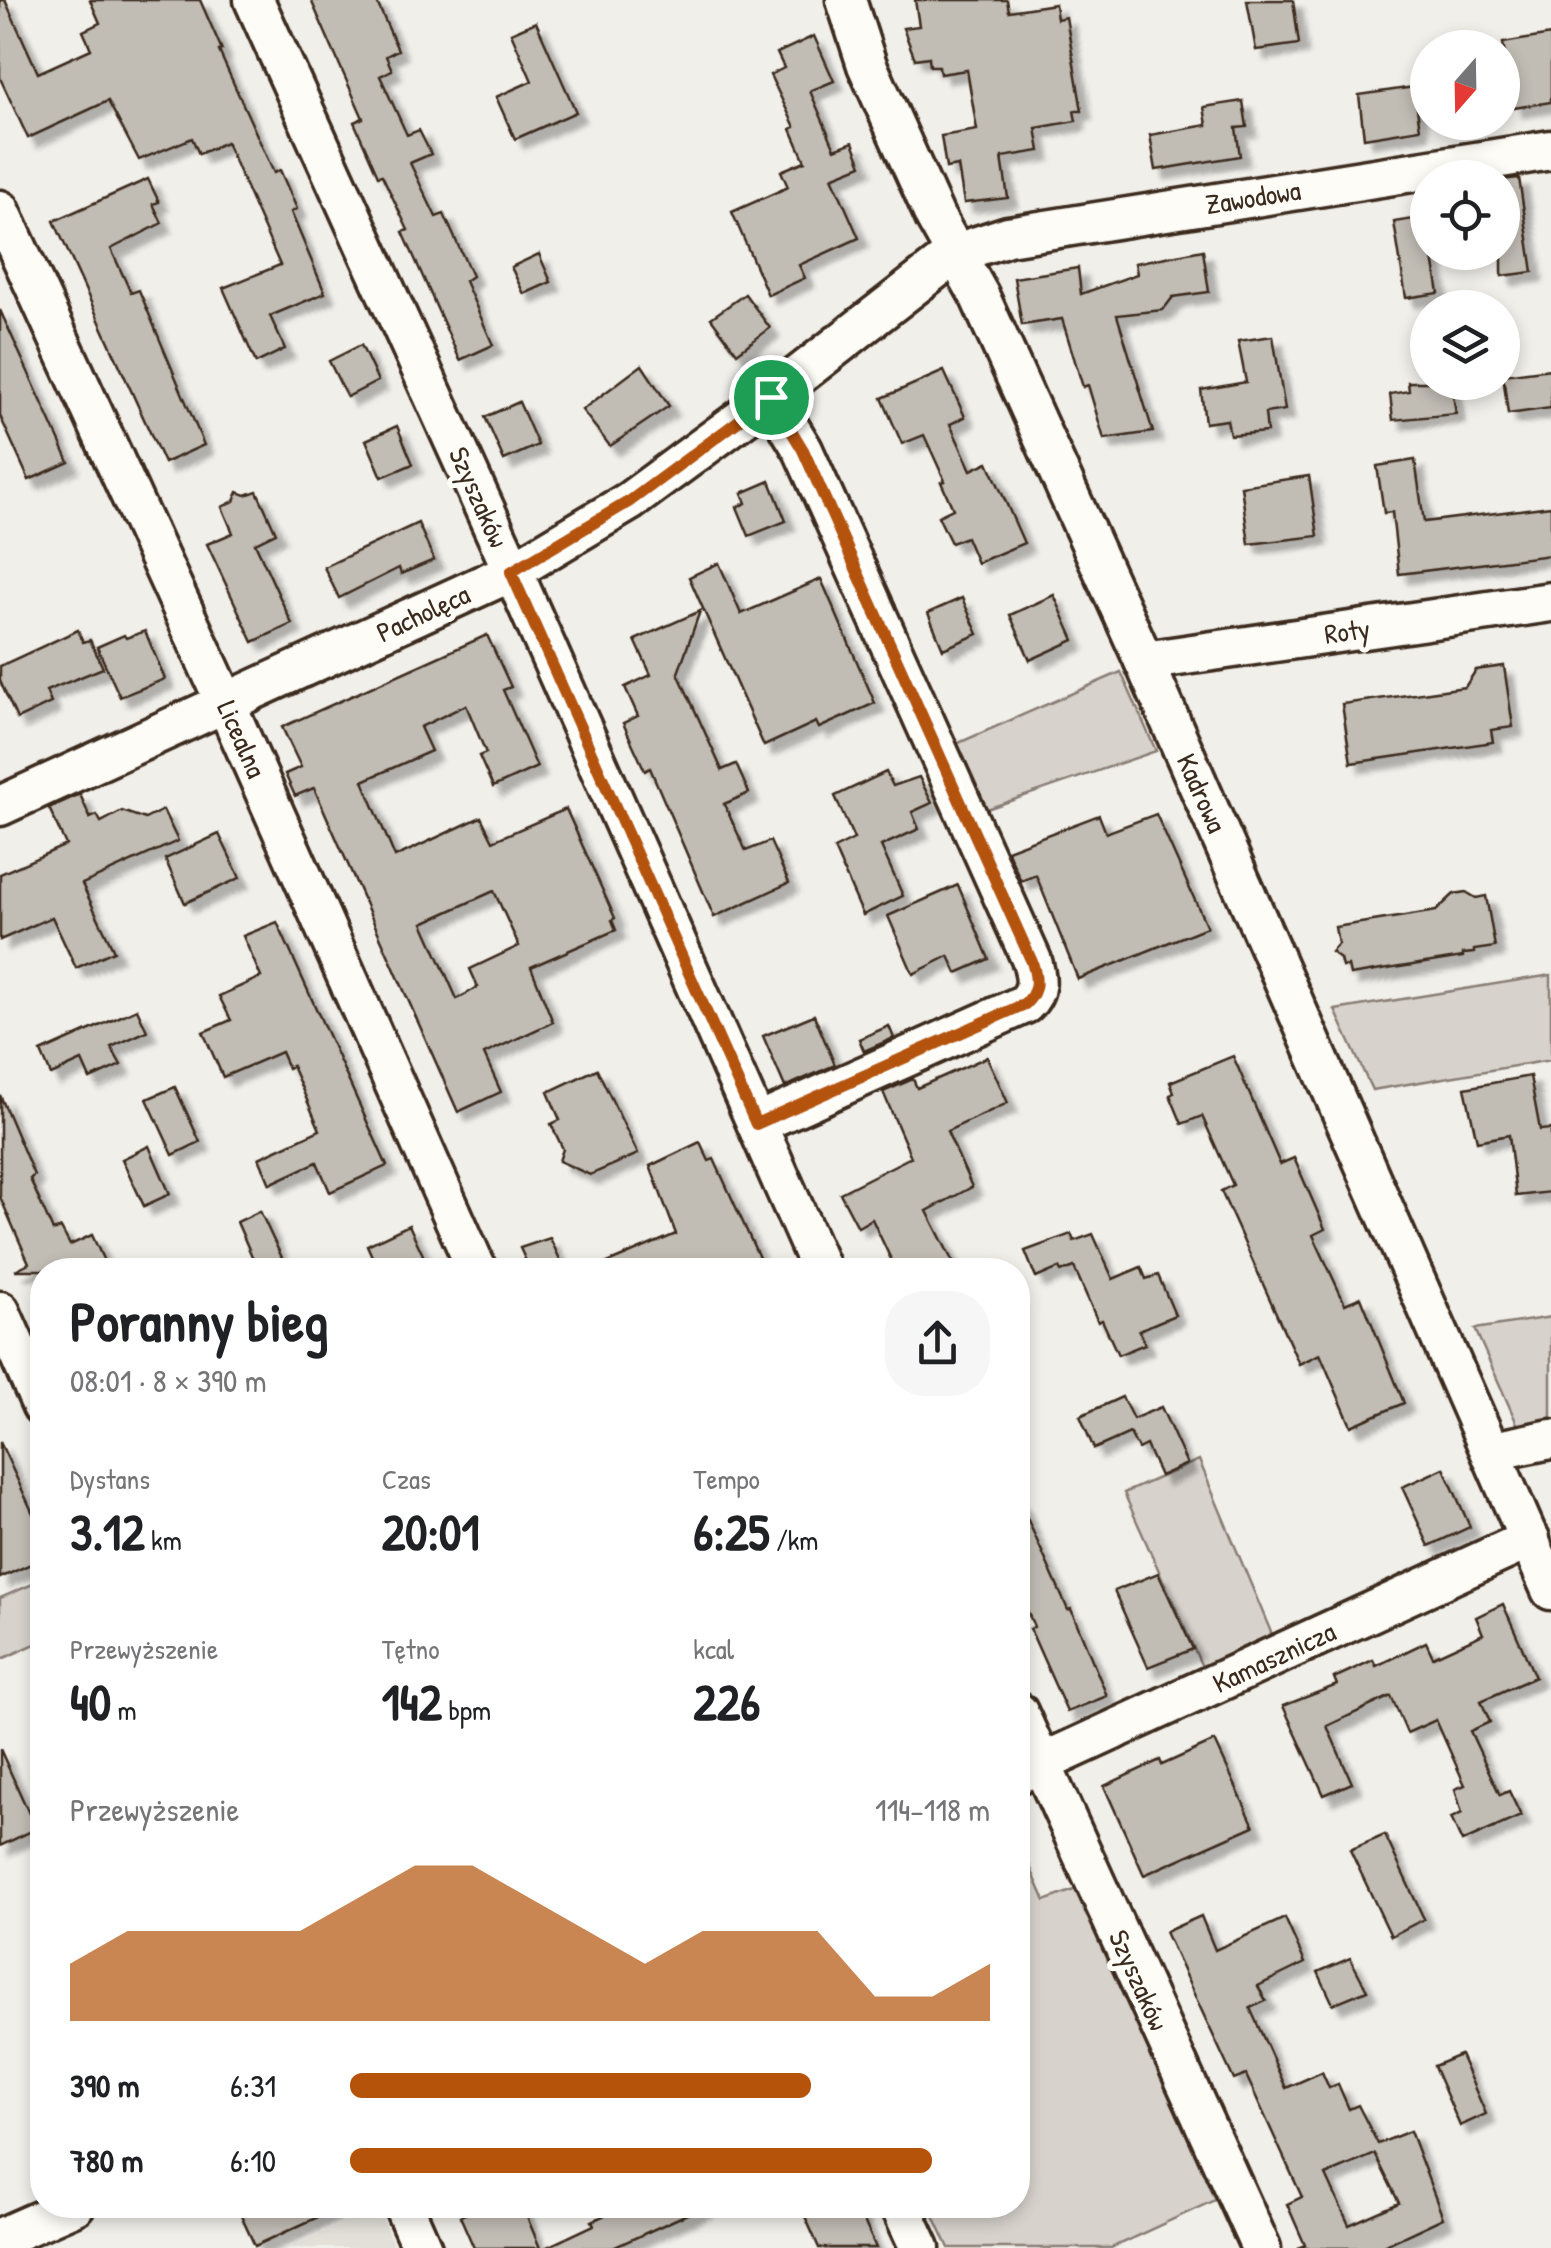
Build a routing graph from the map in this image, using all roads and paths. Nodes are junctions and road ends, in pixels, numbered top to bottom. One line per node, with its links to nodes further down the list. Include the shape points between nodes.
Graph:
1 (254, 0): 7 (street, Szyszaków)
2 (846, 0): 5 (street, Kadrowa, via 867,65)
3 (1551, 150): 5 (street, Zawodowa, via 1008,236)
4 (0, 210): 10 (street, Licealna)
5 (956, 253): 6 (street, Pacholęca); 9 (street, Kadrowa)
6 (771, 397): 7 (street, Pacholęca, via 613,512); 12 (street, via 803,450 1037,979 1025,1004)
7 (511, 572): 10 (street, Pacholęca); 12 (street, Szyszaków)
8 (1551, 602): 9 (street, Roty)
9 (1144, 661): 18 (street, Kadrowa)
10 (226, 704): 11 (street, Pacholęca); 13 (street, Licealna)
11 (0, 806)
12 (756, 1124): 14 (street, Szyszaków)
13 (473, 1258)
14 (817, 1258)
15 (0, 1311): 16 (street)
16 (30, 1379)
17 (1551, 1438): 18 (street)
18 (1492, 1452): 19 (street, Kadrowa)
19 (1530, 1539): 20 (street, Kadrowa); 21 (street, Kamasznicza)
20 (1551, 1590)
21 (1030, 1769)
22 (1030, 1771): 29 (street, Szyszaków)
23 (45, 2218): 26 (street)
24 (408, 2218): 27 (street)
25 (906, 2218): 28 (street)
26 (0, 2238)
27 (422, 2248)
28 (920, 2248)
29 (1261, 2248)

